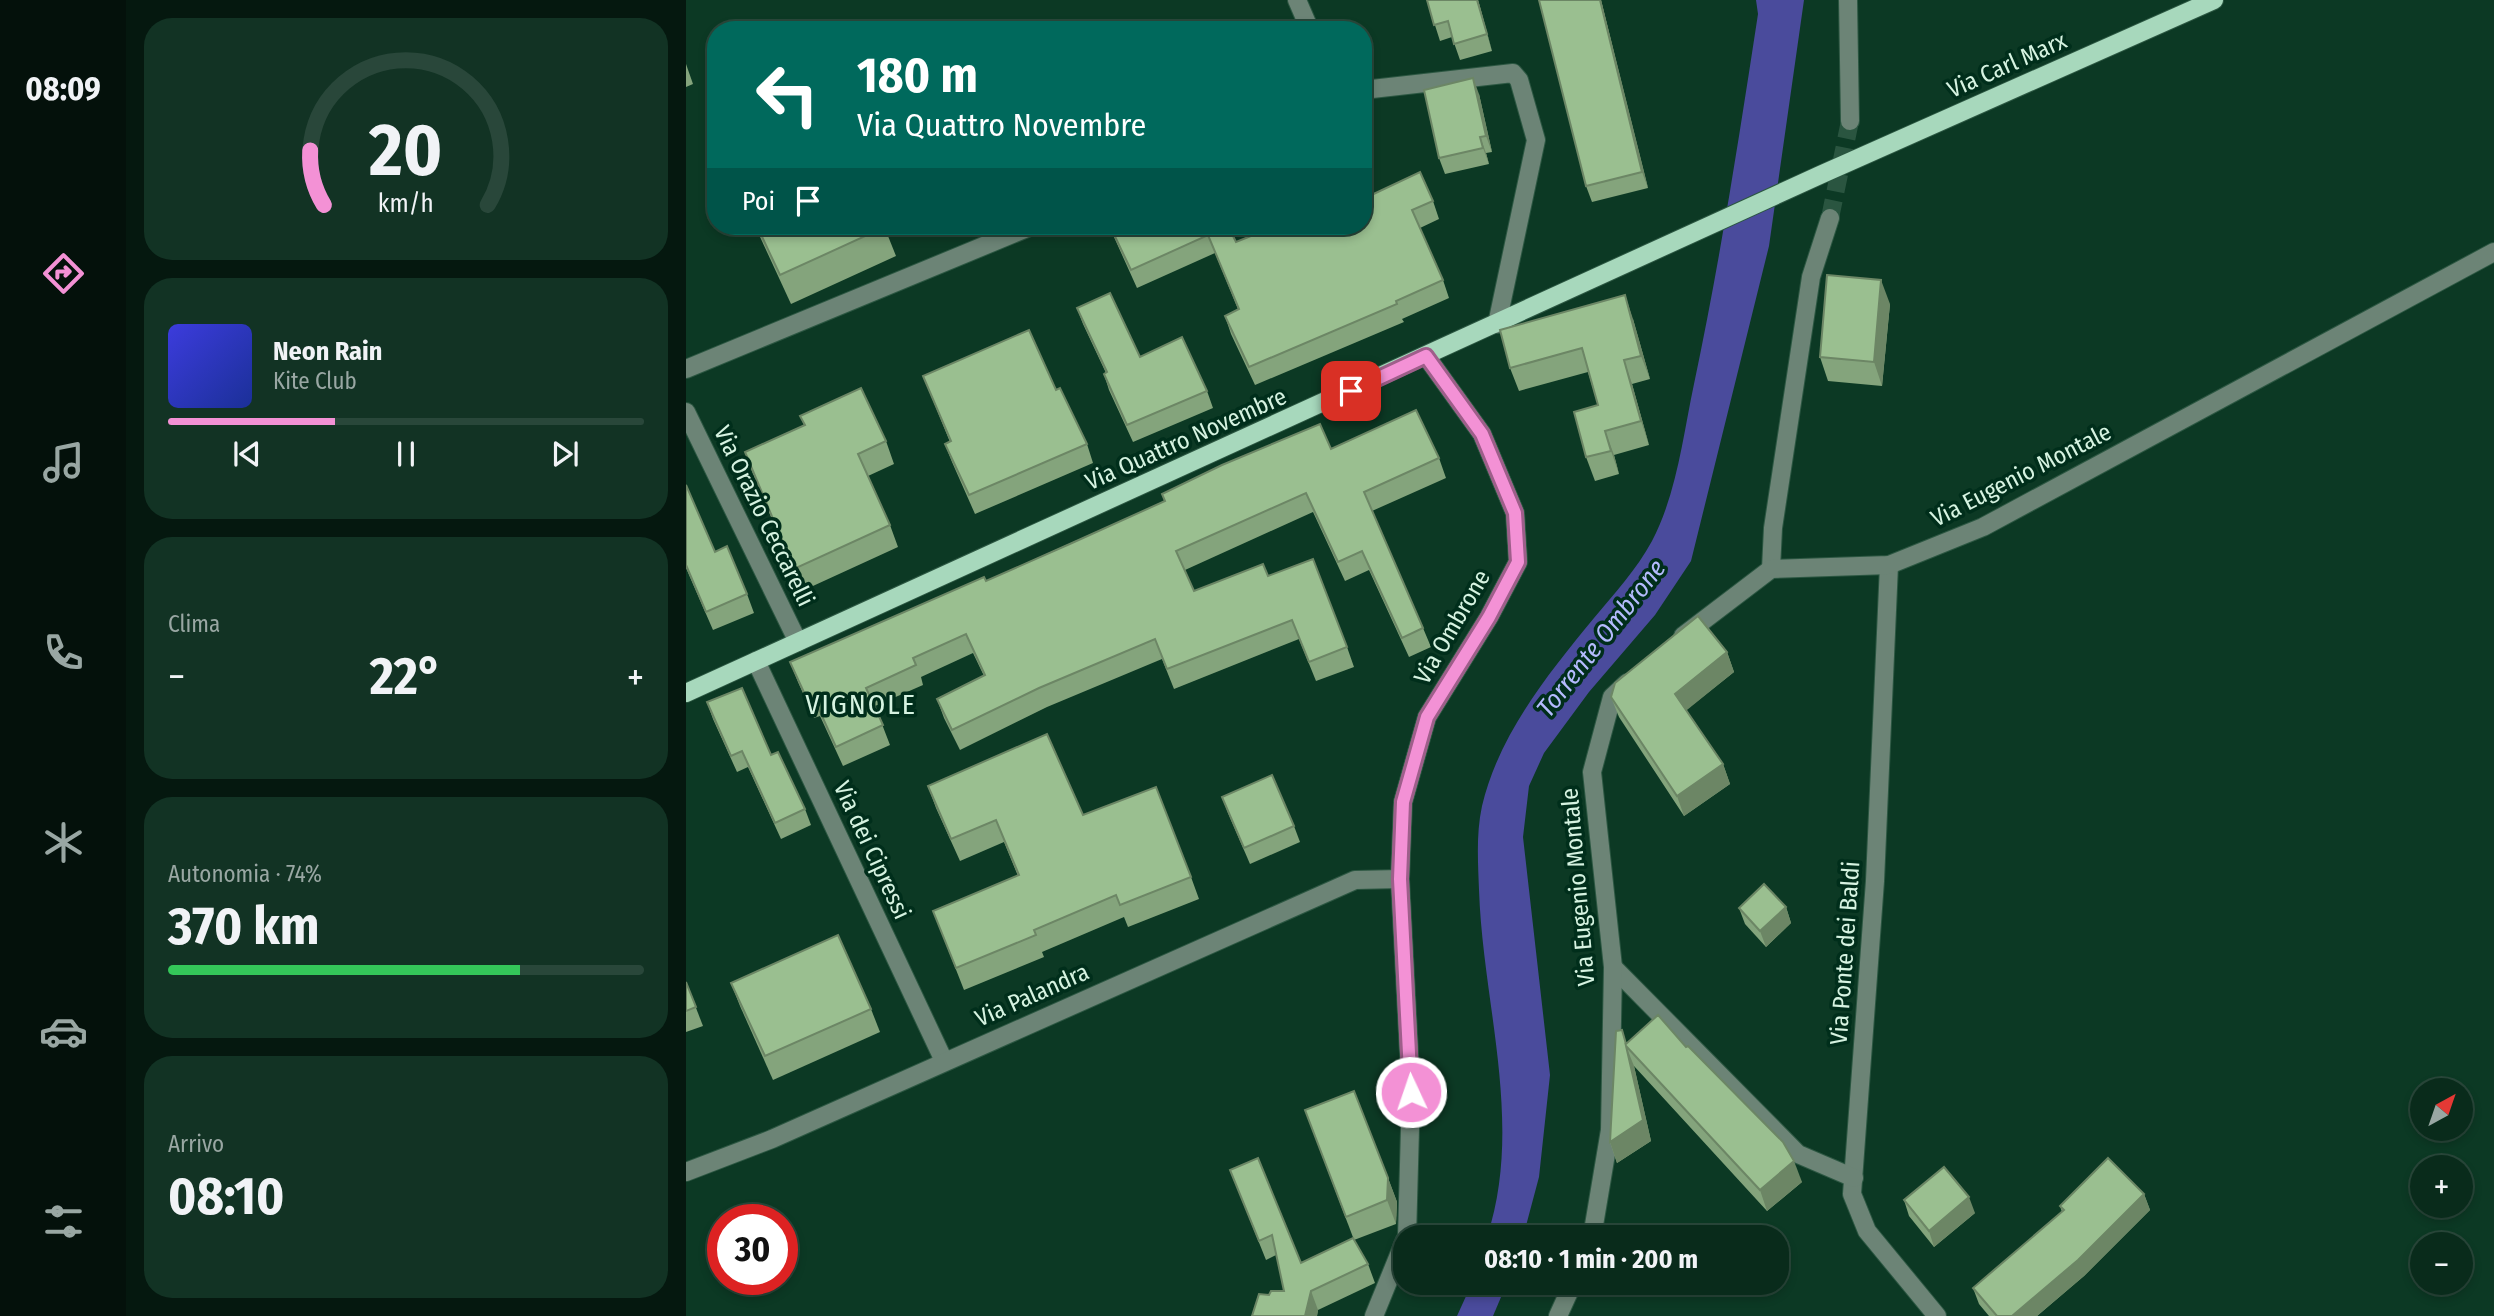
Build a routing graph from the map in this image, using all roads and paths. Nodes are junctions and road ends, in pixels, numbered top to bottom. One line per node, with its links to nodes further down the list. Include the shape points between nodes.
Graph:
1 (1297, 0): 4 (street)
2 (1848, 0): 6 (street)
3 (2214, 0): 7 (main road, Via Carl Marx)
4 (1306, 21)
5 (1372, 89): 11 (street, via 1513,74 1519,80 1536,140)
6 (1850, 121)
7 (1820, 175): 11 (main road, Via Quattro Novembre)
8 (1830, 218): 16 (street, via 1811,277 1773,528)
9 (1010, 235): 13 (street)
10 (2494, 252): 15 (street, Via Eugenio Montale, via 1983,527)
11 (1497, 324): 12 (main road, Via Quattro Novembre)
12 (1426, 356): 17 (main road, Via Quattro Novembre); 22 (street, Via Ombrone, via 1482,434 1515,513 1518,562 1427,717 1403,802)
13 (686, 369)
14 (686, 412): 17 (street, Via Orazio Ceccarelli)
15 (1889, 565): 16 (street, Via Eugenio Montale); 26 (street, Via Ponte dei Baldi, via 1875,881)
16 (1771, 569): 18 (street)
17 (798, 642): 19 (main road, Via Quattro Novembre)
18 (1667, 648)
19 (756, 661): 21 (main road, Via Quattro Novembre); 24 (street, Via dei Cipressi)
20 (1638, 673): 23 (street, Via Eugenio Montale, via 1612,697 1592,772)
21 (686, 693)
22 (1400, 879): 24 (street, Via Palandra, via 1355,880); 27 (street, Via Ombrone, via 1411,1092)
23 (1612, 967): 26 (street, via 1798,1154); 28 (street, Via Eugenio Montale, via 1610,1129)
24 (944, 1060): 25 (street, Via Palandra, via 772,1139)
25 (686, 1172)
26 (1854, 1178): 33 (street, Via Ponte dei Baldi, via 1852,1194 1867,1231)
27 (1406, 1225)
28 (1594, 1225)
29 (1393, 1270): 31 (street, Via Ombrone)
30 (1568, 1295): 32 (street)
31 (1374, 1316)
32 (1558, 1316)
33 (1937, 1316)

